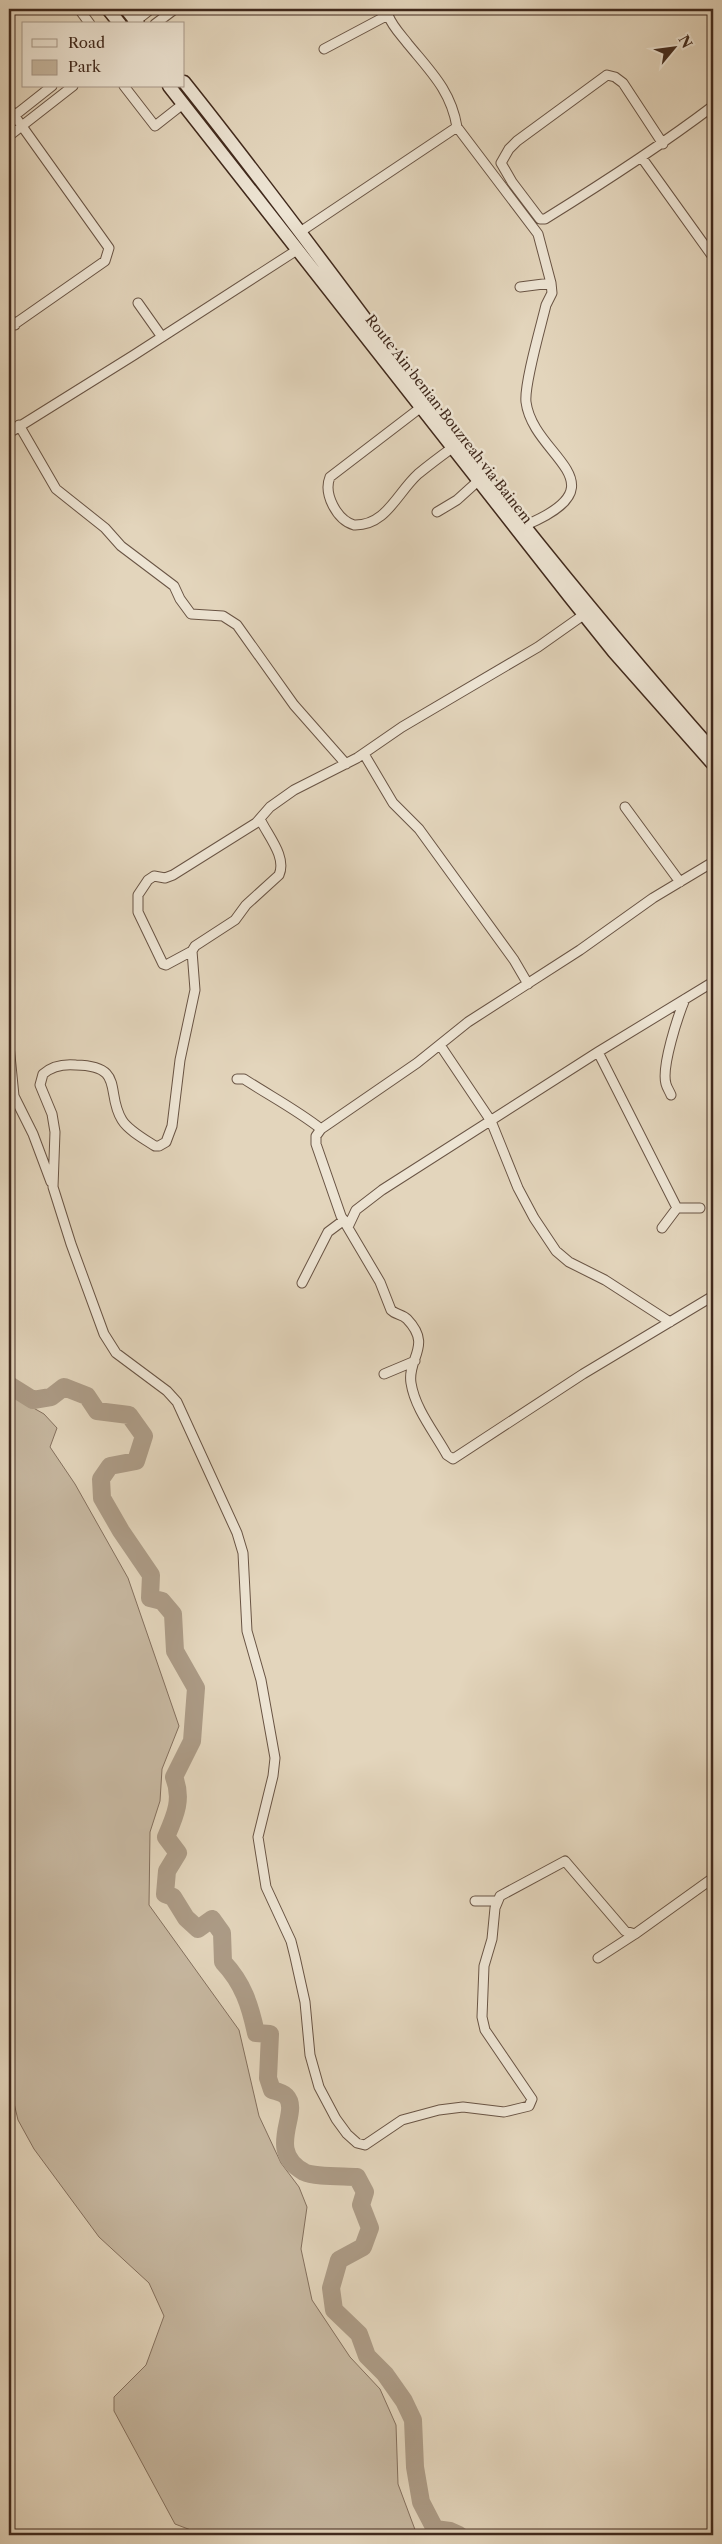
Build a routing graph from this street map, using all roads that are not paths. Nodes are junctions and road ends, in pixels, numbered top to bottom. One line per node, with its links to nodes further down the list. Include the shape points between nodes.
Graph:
1 (79, 9): 7 (street)
2 (108, 9): 8 (main road)
3 (126, 9): 9 (main road)
4 (151, 9): 10 (street)
5 (174, 9): 11 (street)
6 (389, 12): 12 (street); 22 (street, via 396,29 446,91)
7 (89, 22)
8 (118, 22)
9 (134, 22)
10 (136, 22)
11 (158, 22)
12 (324, 49)
13 (185, 83): 27 (main road, Route Ain benian Bouzreah via Bainem)
14 (49, 88): 20 (street)
15 (70, 88): 21 (street)
16 (126, 88): 18 (street, via 155,126)
17 (171, 88): 18 (main road, Route Ain benian Bouzreah via Bainem)
18 (183, 104): 29 (main road, Route Ain benian Bouzreah via Bainem)
19 (713, 106): 24 (street)
20 (10, 115): 21 (street)
21 (21, 126): 23 (street); 35 (street, via 110,248 105,261)
22 (457, 127): 27 (street); 28 (street)
23 (9, 136)
24 (663, 144): 25 (street); 26 (street, via 623,83 607,75 518,141 509,149 502,163)
25 (642, 158): 26 (street, via 545,219); 30 (street)
26 (540, 219): 28 (street)
27 (300, 232): 37 (main road, Route Ain benian Bouzreah via Bainem)
28 (538, 234): 31 (street)
29 (297, 250): 36 (street); 37 (main road, Route Ain benian Bouzreah via Bainem)
30 (713, 257)
31 (551, 284): 32 (street); 43 (street, via 552,293 546,305 526,402 536,427 568,472 572,485 570,493 556,509)
32 (520, 287)
33 (138, 303): 36 (street)
34 (9, 317): 35 (street)
35 (12, 326)
36 (162, 337): 38 (street)
37 (424, 405): 40 (main road, Route Ain benian Bouzreah via Bainem); 40 (street, via 330,477 330,495 339,516 354,525 374,521 396,502 418,475); 43 (main road, Route Ain benian Bouzreah via Bainem)
38 (19, 425): 39 (street); 47 (street, via 56,489 105,528 121,546 174,586 191,614 223,616 237,625 294,705)
39 (9, 433)
40 (452, 448): 41 (main road, Route Ain benian Bouzreah via Bainem)
41 (478, 481): 42 (street); 44 (main road, Route Ain benian Bouzreah via Bainem)
42 (437, 512)
43 (526, 525): 44 (main road, Route Ain benian Bouzreah via Bainem)
44 (589, 612): 45 (main road, Route Ain benian Bouzreah via Bainem); 46 (street, via 402,726); 48 (main road, Route Ain benian Bouzreah via Bainem, via 657,702)
45 (713, 751)
46 (364, 754): 47 (street); 55 (street, via 396,806 419,829)
47 (346, 764): 50 (street, via 294,790 270,807)
48 (713, 764)
49 (625, 807): 52 (street)
50 (260, 819): 53 (street, via 282,861 279,875 246,905 235,920); 53 (street, via 173,875 165,878 154,876 138,895 138,912 163,964)
51 (713, 862): 52 (street)
52 (680, 882): 55 (street)
53 (192, 951): 64 (street, via 195,990 180,1060 172,1126 166,1142 155,1146 122,1121 110,1080 101,1069 70,1064 50,1069 41,1077 40,1085 52,1114 55,1132)
54 (713, 982): 56 (street)
55 (528, 984): 58 (street, via 468,1022)
56 (686, 999): 59 (street); 61 (street, via 676,1021 666,1071)
57 (9, 1045): 64 (street, via 14,1096)
58 (440, 1045): 62 (street); 63 (street)
59 (598, 1052): 62 (street); 65 (street)
60 (237, 1079): 63 (street, via 295,1109)
61 (671, 1095)
62 (491, 1121): 67 (street, via 366,1202); 71 (street, via 518,1188 556,1250 569,1262)
63 (321, 1129): 67 (street, via 316,1136 316,1144)
64 (53, 1187): 76 (street, via 70,1244 108,1342 116,1353 167,1391 176,1402 241,1543 247,1631 260,1680 274,1758 273,1776 258,1838 261,1869 296,1957 305,2002 310,2055 319,2087 336,2119 357,2143 371,2144 402,2120 439,2110 463,2107 504,2112 529,2106 532,2099 489,2037 483,2022 484,1966 492,1939)
65 (678, 1208): 66 (street); 68 (street)
66 (700, 1208)
67 (346, 1224): 69 (street, via 328,1232); 72 (street, via 380,1282 391,1310 406,1318 417,1335 420,1346)
68 (662, 1228)
69 (302, 1283)
70 (713, 1296): 71 (street)
71 (670, 1322): 72 (street, via 453,1458 448,1455 416,1400 411,1372)
72 (415, 1361): 73 (street)
73 (384, 1374)
74 (713, 1878): 77 (street)
75 (475, 1901): 76 (street)
76 (497, 1901): 77 (street, via 500,1896 564,1861 625,1931)
77 (635, 1934): 78 (street)
78 (598, 1958)

